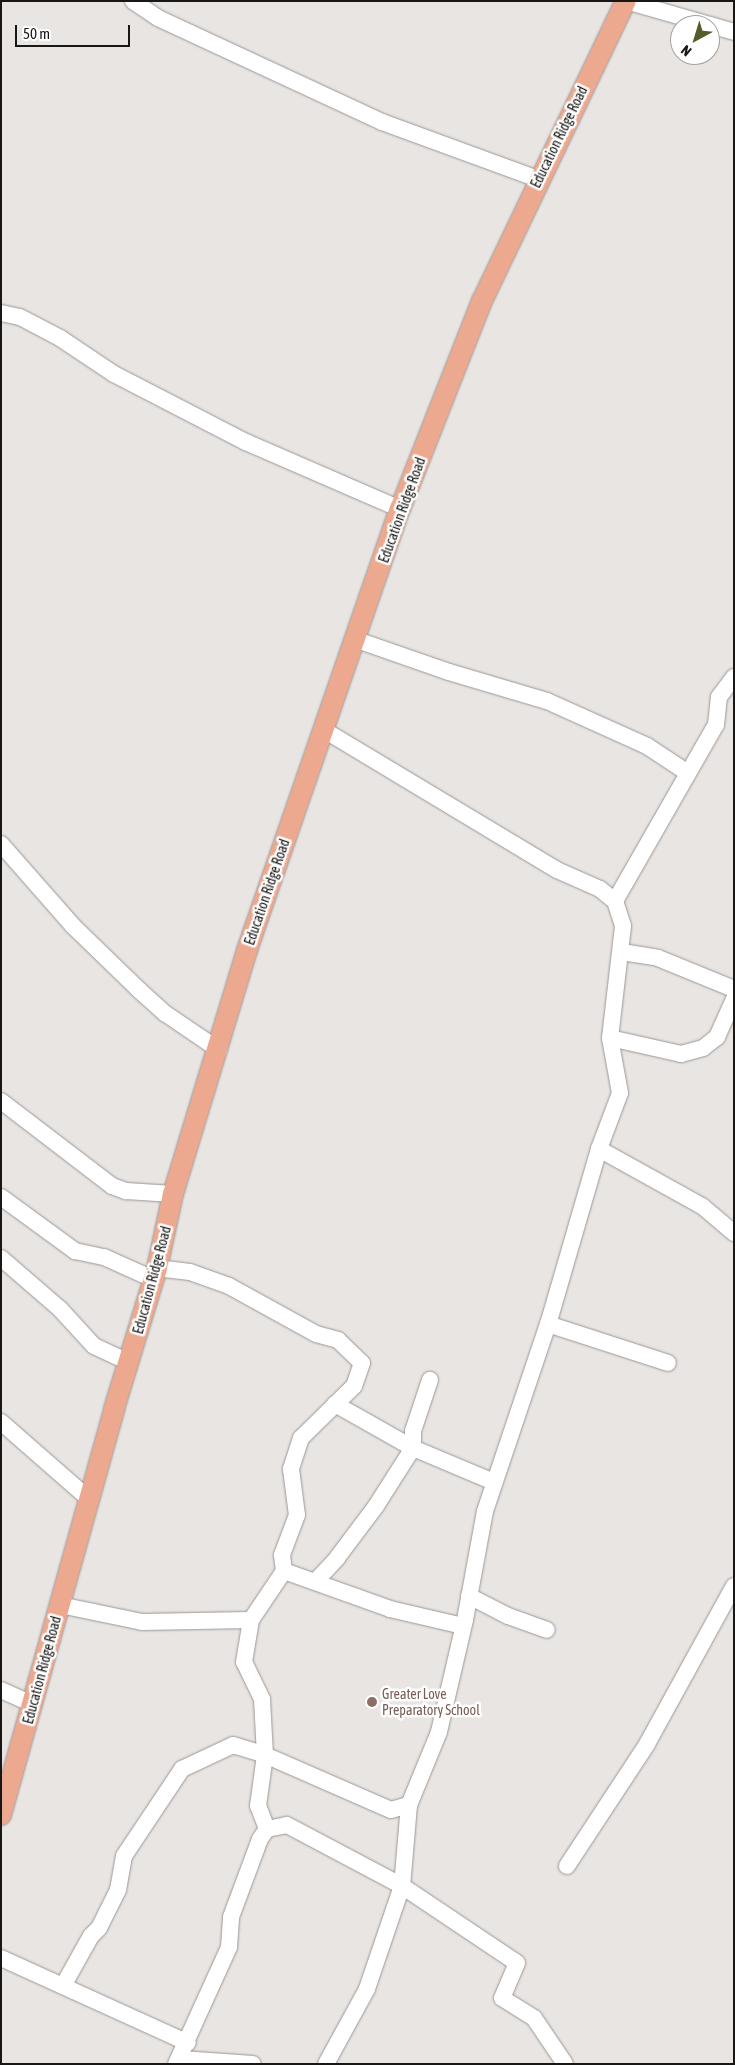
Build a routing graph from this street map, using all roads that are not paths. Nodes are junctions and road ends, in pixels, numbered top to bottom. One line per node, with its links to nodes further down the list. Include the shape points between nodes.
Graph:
1 (133, 1): 6 (street, via 158,18 382,122)
2 (626, 1): 3 (street); 6 (main road, Education Ridge Road)
3 (675, 15)
4 (720, 28): 5 (street)
5 (734, 32)
6 (538, 179): 8 (main road, Education Ridge Road, via 482,301)
7 (1, 313): 8 (street, via 20,317 60,338 114,374 246,442)
8 (400, 509): 9 (main road, Education Ridge Road)
9 (357, 640): 11 (main road, Education Ridge Road); 12 (street, via 547,701 647,746)
10 (734, 677): 12 (street, via 719,697 716,725)
11 (324, 730): 14 (street, via 549,866 600,889); 19 (main road, Education Ridge Road, via 247,950)
12 (688, 773): 14 (street)
13 (1, 844): 19 (street, via 73,926 139,990 166,1014)
14 (614, 901): 15 (street, via 623,926)
15 (622, 952): 16 (street, via 658,958); 18 (street)
16 (734, 989)
17 (734, 999): 18 (street, via 717,1037 703,1048 682,1054)
18 (610, 1038): 21 (street, via 620,1093)
19 (218, 1050): 22 (main road, Education Ridge Road)
20 (1, 1102): 22 (street, via 112,1186 126,1191)
21 (599, 1149): 24 (street, via 702,1206); 27 (street)
22 (173, 1194): 26 (main road, Education Ridge Road)
23 (1, 1196): 26 (street, via 74,1250)
24 (734, 1233)
25 (1, 1258): 28 (street, via 60,1309 94,1346)
26 (155, 1274): 28 (main road, Education Ridge Road); 31 (street, via 190,1272 229,1286 316,1334 338,1340 362,1364 354,1386)
27 (548, 1324): 29 (street); 34 (street)
28 (129, 1362): 35 (main road, Education Ridge Road)
29 (668, 1363)
30 (430, 1380): 33 (street, via 414,1431)
31 (335, 1404): 33 (street); 36 (street, via 301,1438 291,1469 297,1515 282,1555)
32 (1, 1422): 35 (street)
33 (413, 1448): 34 (street); 37 (street, via 376,1506)
34 (494, 1482): 39 (street, via 484,1511)
35 (89, 1499): 40 (main road, Education Ridge Road)
36 (284, 1571): 37 (street); 41 (street)
37 (315, 1582): 42 (street, via 390,1609)
38 (734, 1586): 50 (street, via 647,1744)
39 (469, 1596): 42 (street); 43 (street, via 508,1616)
40 (60, 1604): 41 (street, via 142,1622); 45 (main road, Education Ridge Road)
41 (251, 1620): 46 (street, via 244,1662 262,1699)
42 (463, 1626): 47 (street, via 439,1732)
43 (547, 1630)
44 (1, 1690): 45 (street)
45 (32, 1704): 48 (main road, Education Ridge Road)
46 (266, 1755): 47 (street, via 391,1810); 49 (street, via 258,1806); 53 (street, via 233,1745 182,1769 124,1856 118,1890)
47 (409, 1805): 51 (street)
48 (1, 1816)
49 (266, 1829): 51 (street, via 287,1824); 54 (street, via 231,1917 229,1947)
50 (568, 1866)
51 (402, 1886): 57 (street, via 367,1989); 58 (street, via 517,1963 502,1998 534,2018)
52 (1, 1958): 53 (street)
53 (63, 1986): 54 (street)
54 (188, 2043): 55 (street)
55 (179, 2061): 56 (street)
56 (253, 2064)
57 (326, 2064)
58 (565, 2064)

